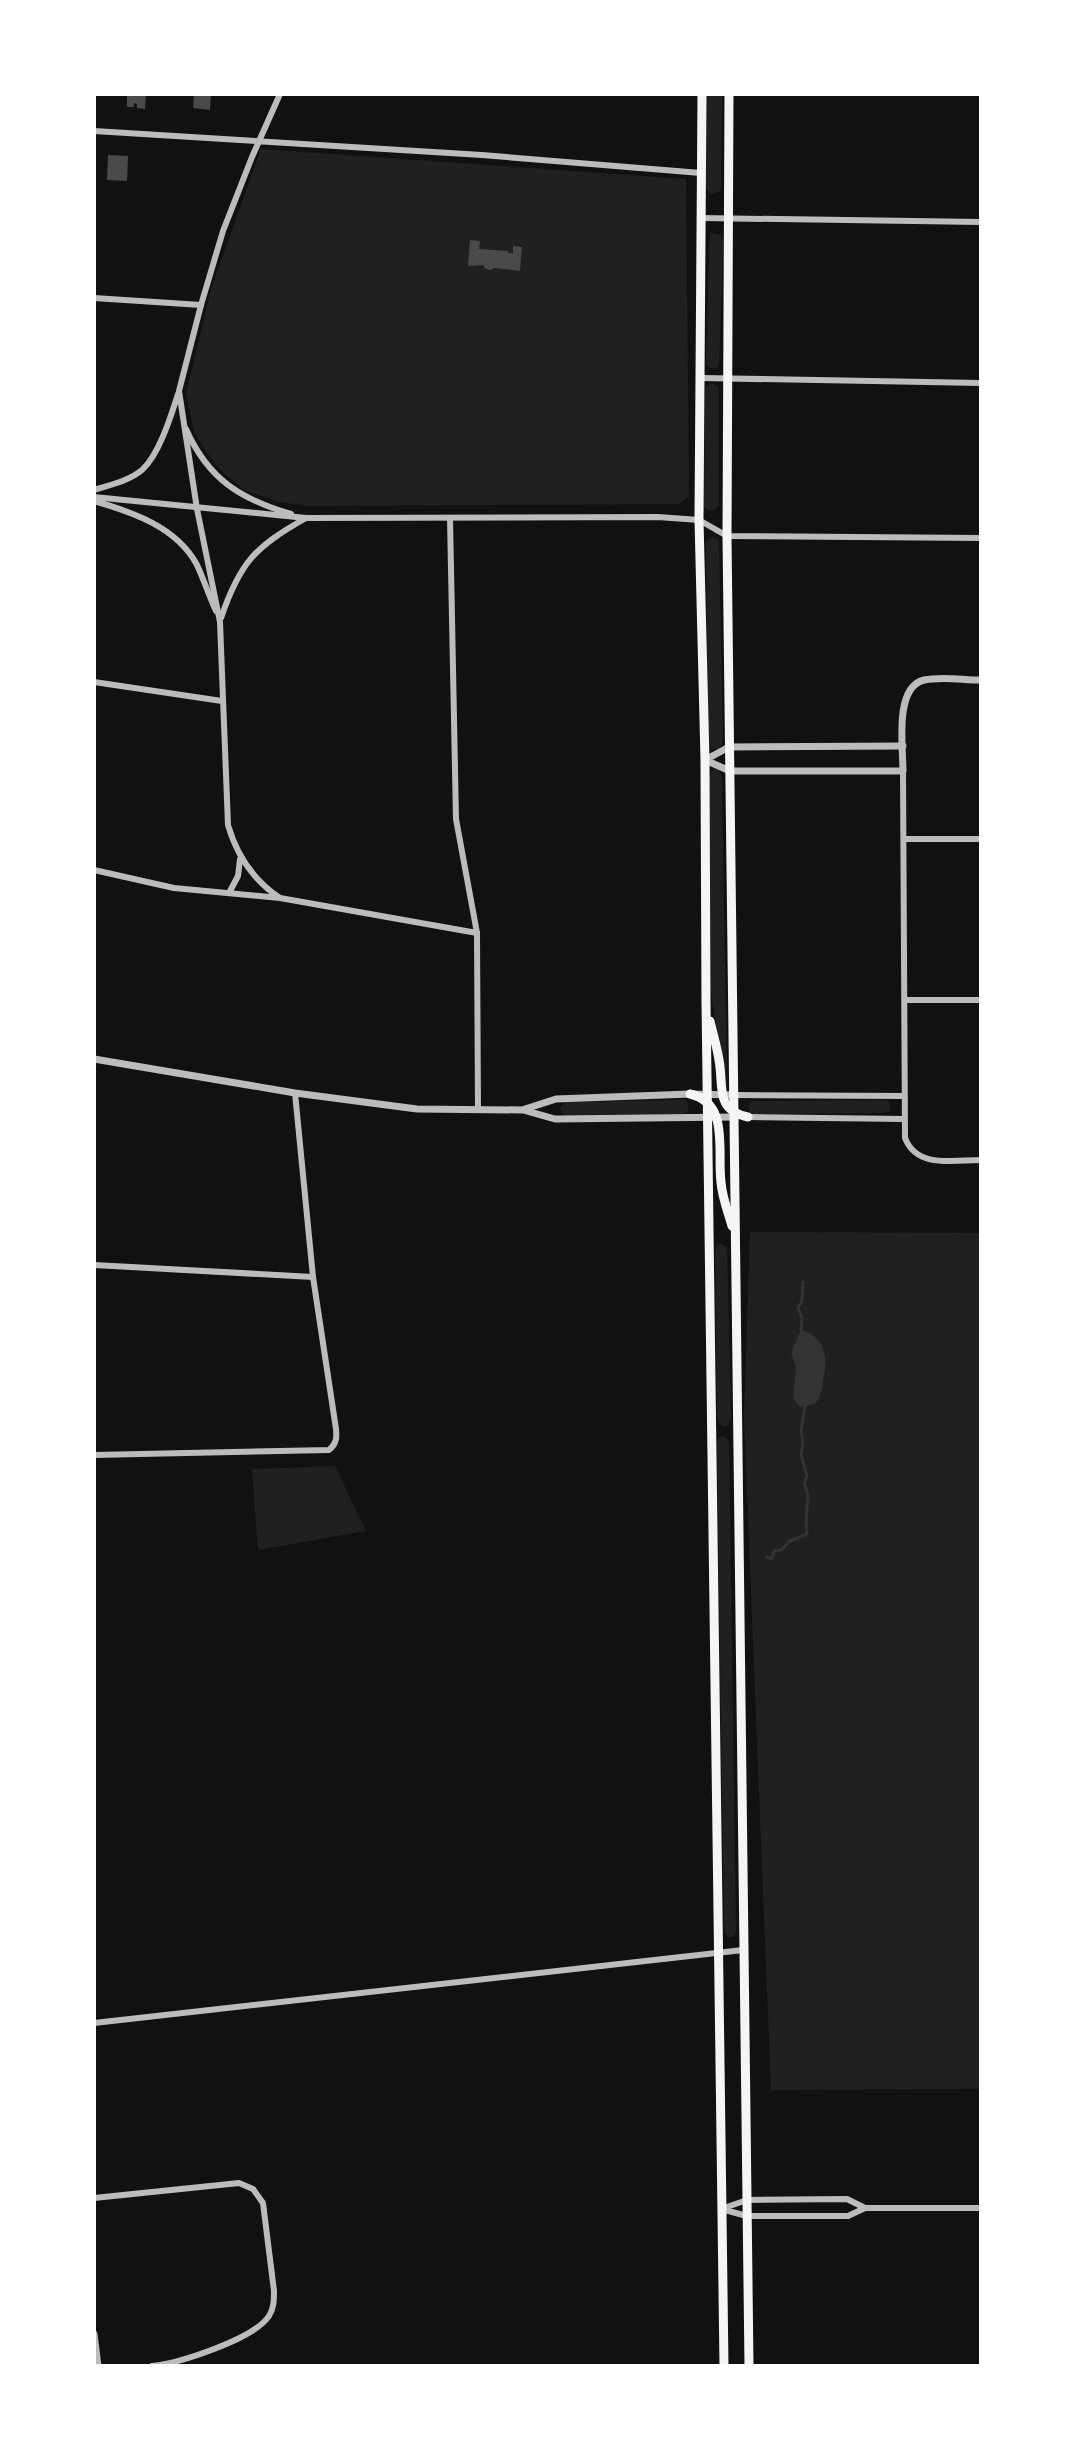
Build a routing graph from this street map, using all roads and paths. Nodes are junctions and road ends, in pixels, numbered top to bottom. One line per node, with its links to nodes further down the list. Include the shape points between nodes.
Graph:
1 (280, 94): 5 (street)
2 (702, 94): 6 (main road)
3 (729, 94): 8 (main road)
4 (94, 131): 5 (street)
5 (259, 141): 6 (street); 11 (street)
6 (701, 173): 7 (main road)
7 (701, 218): 8 (street); 12 (main road)
8 (729, 218): 9 (street); 13 (main road)
9 (981, 222)
10 (94, 298): 11 (street)
11 (201, 305): 15 (street)
12 (701, 378): 13 (street); 22 (main road)
13 (728, 378): 14 (street); 23 (main road)
14 (981, 383)
15 (179, 391): 16 (street); 17 (street, via 166,430 144,469)
16 (183, 420): 19 (street); 20 (street, via 204,462 228,486 258,503)
17 (94, 490)
18 (94, 499): 19 (street); 25 (street, via 162,528 181,544 196,564)
19 (197, 509): 20 (street); 25 (street)
20 (306, 518): 21 (street); 25 (street, via 249,559)
21 (450, 518): 22 (street); 40 (street, via 456,819)
22 (699, 520): 23 (street); 31 (main road)
23 (727, 536): 24 (street); 30 (main road)
24 (981, 538)
25 (220, 622): 28 (street)
26 (981, 680): 29 (street, via 914,684 904,706)
27 (94, 682): 28 (street)
28 (222, 701): 36 (street, via 226,810)
29 (903, 746): 30 (street); 33 (street)
30 (729, 747): 31 (street); 32 (main road)
31 (705, 760): 32 (street); 43 (main road)
32 (730, 771): 33 (street); 48 (main road)
33 (903, 771): 34 (street)
34 (904, 839): 35 (street); 41 (street)
35 (981, 839)
36 (240, 856): 38 (street); 39 (street, via 261,884)
37 (94, 870): 38 (street, via 174,888)
38 (229, 893): 39 (street)
39 (280, 898): 40 (street)
40 (477, 933): 51 (street)
41 (905, 1000): 42 (street); 49 (street)
42 (981, 1000)
43 (706, 1002): 47 (main road); 50 (main road)
44 (94, 1059): 45 (street)
45 (295, 1093): 51 (street, via 417,1109); 60 (street)
46 (690, 1094): 50 (main road); 52 (street, via 556,1099)
47 (722, 1095): 48 (street); 50 (street); 53 (main road)
48 (735, 1095): 49 (street); 53 (main road)
49 (903, 1096): 56 (street)
50 (707, 1098): 55 (main road)
51 (478, 1110): 52 (street)
52 (523, 1110): 55 (street, via 555,1119)
53 (735, 1114): 54 (main road); 55 (street); 58 (main road)
54 (748, 1117): 56 (street)
55 (712, 1118): 58 (main road, via 722,1193); 63 (main road)
56 (904, 1119): 57 (street, via 905,1138 916,1155)
57 (981, 1160)
58 (735, 1237): 62 (main road)
59 (94, 1265): 60 (street)
60 (313, 1277): 61 (street, via 336,1429 337,1440 329,1450)
61 (94, 1455)
62 (743, 1950): 63 (street); 66 (main road)
63 (718, 1953): 64 (street); 69 (main road)
64 (94, 2023)
65 (94, 2198): 73 (street, via 239,2183 253,2189 263,2203 274,2291 269,2317 256,2329 195,2357)
66 (747, 2200): 67 (street, via 847,2199); 69 (street); 70 (main road)
67 (865, 2208): 68 (street); 70 (street, via 848,2216)
68 (981, 2208)
69 (721, 2209): 70 (street); 74 (main road)
70 (747, 2216): 75 (main road)
71 (94, 2334): 72 (street)
72 (98, 2366)
73 (152, 2366)
74 (724, 2366)
75 (749, 2366)

